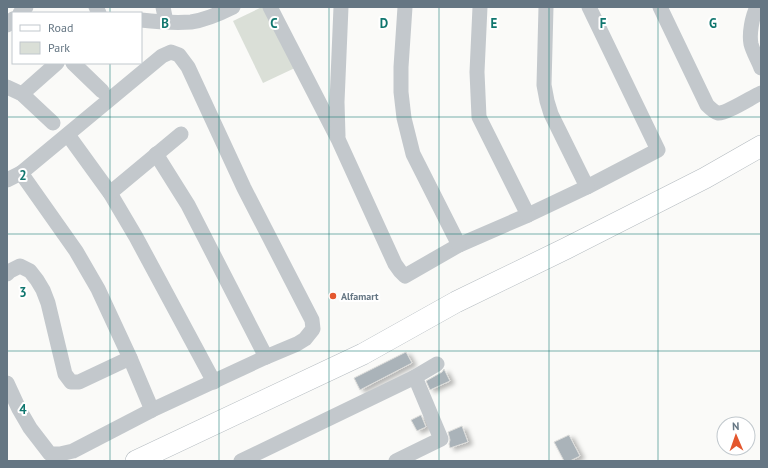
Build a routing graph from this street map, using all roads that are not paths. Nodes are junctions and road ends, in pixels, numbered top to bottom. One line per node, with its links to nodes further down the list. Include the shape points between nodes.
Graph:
1 (163, 7): 12 (street)
2 (233, 7): 12 (street, via 193,22)
3 (270, 7): 23 (street)
4 (341, 7): 23 (street)
5 (405, 7): 31 (street, via 401,92 406,125 413,154)
6 (480, 7): 30 (street, via 477,72 479,117)
7 (546, 7): 28 (street, via 544,85 547,101)
8 (589, 7): 28 (street, via 658,150)
9 (660, 7): 18 (street, via 707,105 712,110 717,113 725,112)
10 (757, 7): 15 (street, via 751,26 751,44)
11 (142, 20): 12 (street)
12 (166, 22)
13 (56, 64): 19 (street)
14 (74, 64): 17 (street)
15 (761, 68)
16 (7, 87): 19 (street)
17 (102, 91)
18 (761, 93)
19 (22, 94): 20 (street)
20 (53, 123)
21 (181, 134): 25 (street)
22 (68, 135): 26 (street); 29 (street); 33 (street, via 162,56 171,52 179,55 188,67 244,188 312,320 313,329 305,339)
23 (338, 139): 31 (street, via 395,264 405,276)
24 (761, 146): 40 (street, via 691,185 456,302 363,354)
25 (156, 154): 29 (street); 33 (street, via 188,206)
26 (21, 173): 27 (street); 34 (street, via 76,251 98,289)
27 (7, 180)
28 (587, 187): 30 (street)
29 (110, 193): 37 (street)
30 (528, 214): 31 (street)
31 (459, 245)
32 (7, 274): 34 (street, via 20,266 30,271 38,280 48,303 65,374 71,382 79,382)
33 (266, 357): 37 (street)
34 (130, 358): 39 (street)
35 (437, 364): 36 (street)
36 (415, 378): 41 (street); 42 (street, via 442,439)
37 (214, 382): 39 (street)
38 (7, 383): 39 (street, via 30,428 50,454 73,451)
39 (152, 410)
40 (136, 461)
41 (241, 461)
42 (396, 461)

